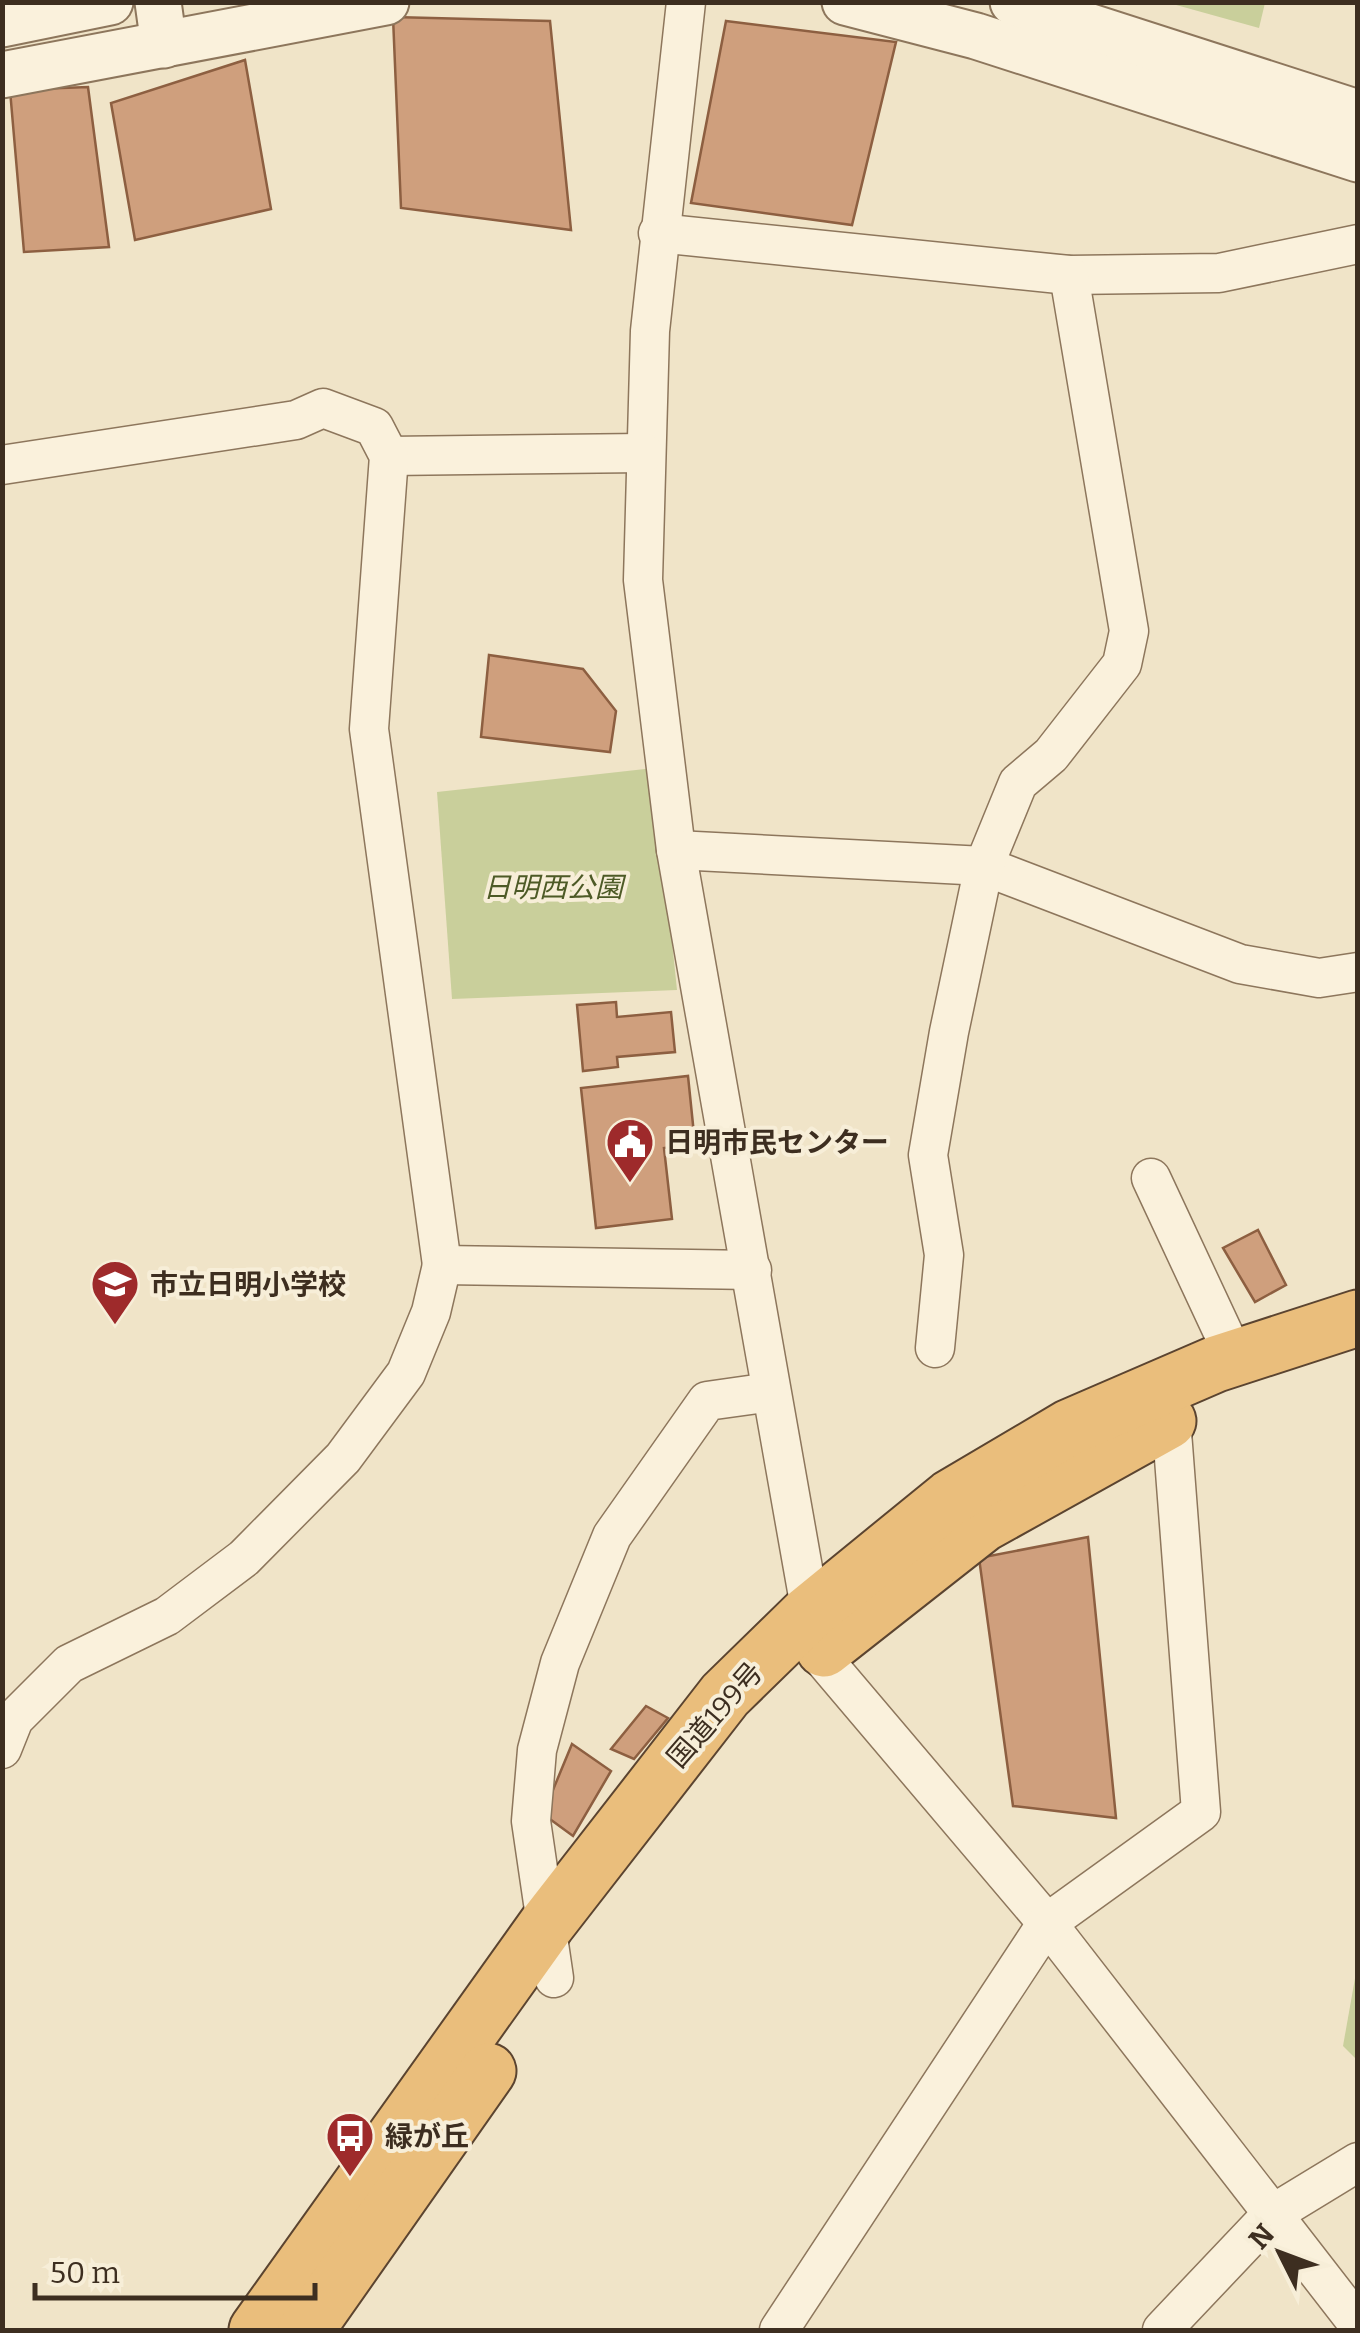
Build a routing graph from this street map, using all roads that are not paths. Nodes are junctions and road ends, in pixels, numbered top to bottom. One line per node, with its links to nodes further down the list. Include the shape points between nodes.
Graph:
1 (110, 2): 6 (street)
2 (386, 2): 7 (street)
3 (686, 2): 11 (street)
4 (845, 2): 10 (street, via 976,36)
5 (1013, 2): 9 (street)
6 (2, 24)
7 (161, 24): 8 (street)
8 (2, 75)
9 (1358, 113)
10 (1358, 159)
11 (658, 233): 13 (street); 14 (street)
12 (1358, 244): 13 (street, via 1219,273)
13 (1069, 275): 18 (street, via 1128,631 1122,664 1051,755 1018,783)
14 (644, 453): 15 (street); 17 (street, via 643,580)
15 (390, 456): 16 (street, via 374,427 323,408 296,420); 21 (street, via 368,728)
16 (2, 465)
17 (676, 850): 18 (street); 22 (street)
18 (984, 866): 19 (street, via 1240,964 1318,978); 24 (street, via 928,1155 944,1255)
19 (1358, 972)
20 (1151, 1178): 26 (street)
21 (442, 1266): 22 (street); 30 (street, via 406,1373 343,1458 244,1558 168,1616 69,1664 14,1718)
22 (752, 1270): 27 (street)
23 (1358, 1318): 26 (highway, 国道199号)
24 (936, 1348)
25 (1358, 1350): 28 (highway, 国道199号, via 1233,1388)
26 (1235, 1358): 29 (highway, 国道199号, via 1070,1427 950,1498)
27 (771, 1392): 29 (street); 32 (street, via 707,1401 612,1536 560,1663 537,1750 531,1821)
28 (1171, 1419): 29 (highway, 国道199号, via 983,1524); 31 (street, via 1201,1812)
29 (814, 1633): 31 (street); 32 (highway, 国道199号, via 725,1695); 33 (highway, 国道199号)
30 (2, 1749)
31 (1047, 1923): 35 (street); 39 (street)
32 (547, 1924): 33 (street); 37 (highway, 国道199号)
33 (554, 1978): 38 (highway, 国道199号)
34 (1358, 2162): 35 (street)
35 (1271, 2215): 36 (street); 40 (street)
36 (1358, 2324)
37 (257, 2330)
38 (306, 2330)
39 (779, 2330)
40 (1162, 2330)

